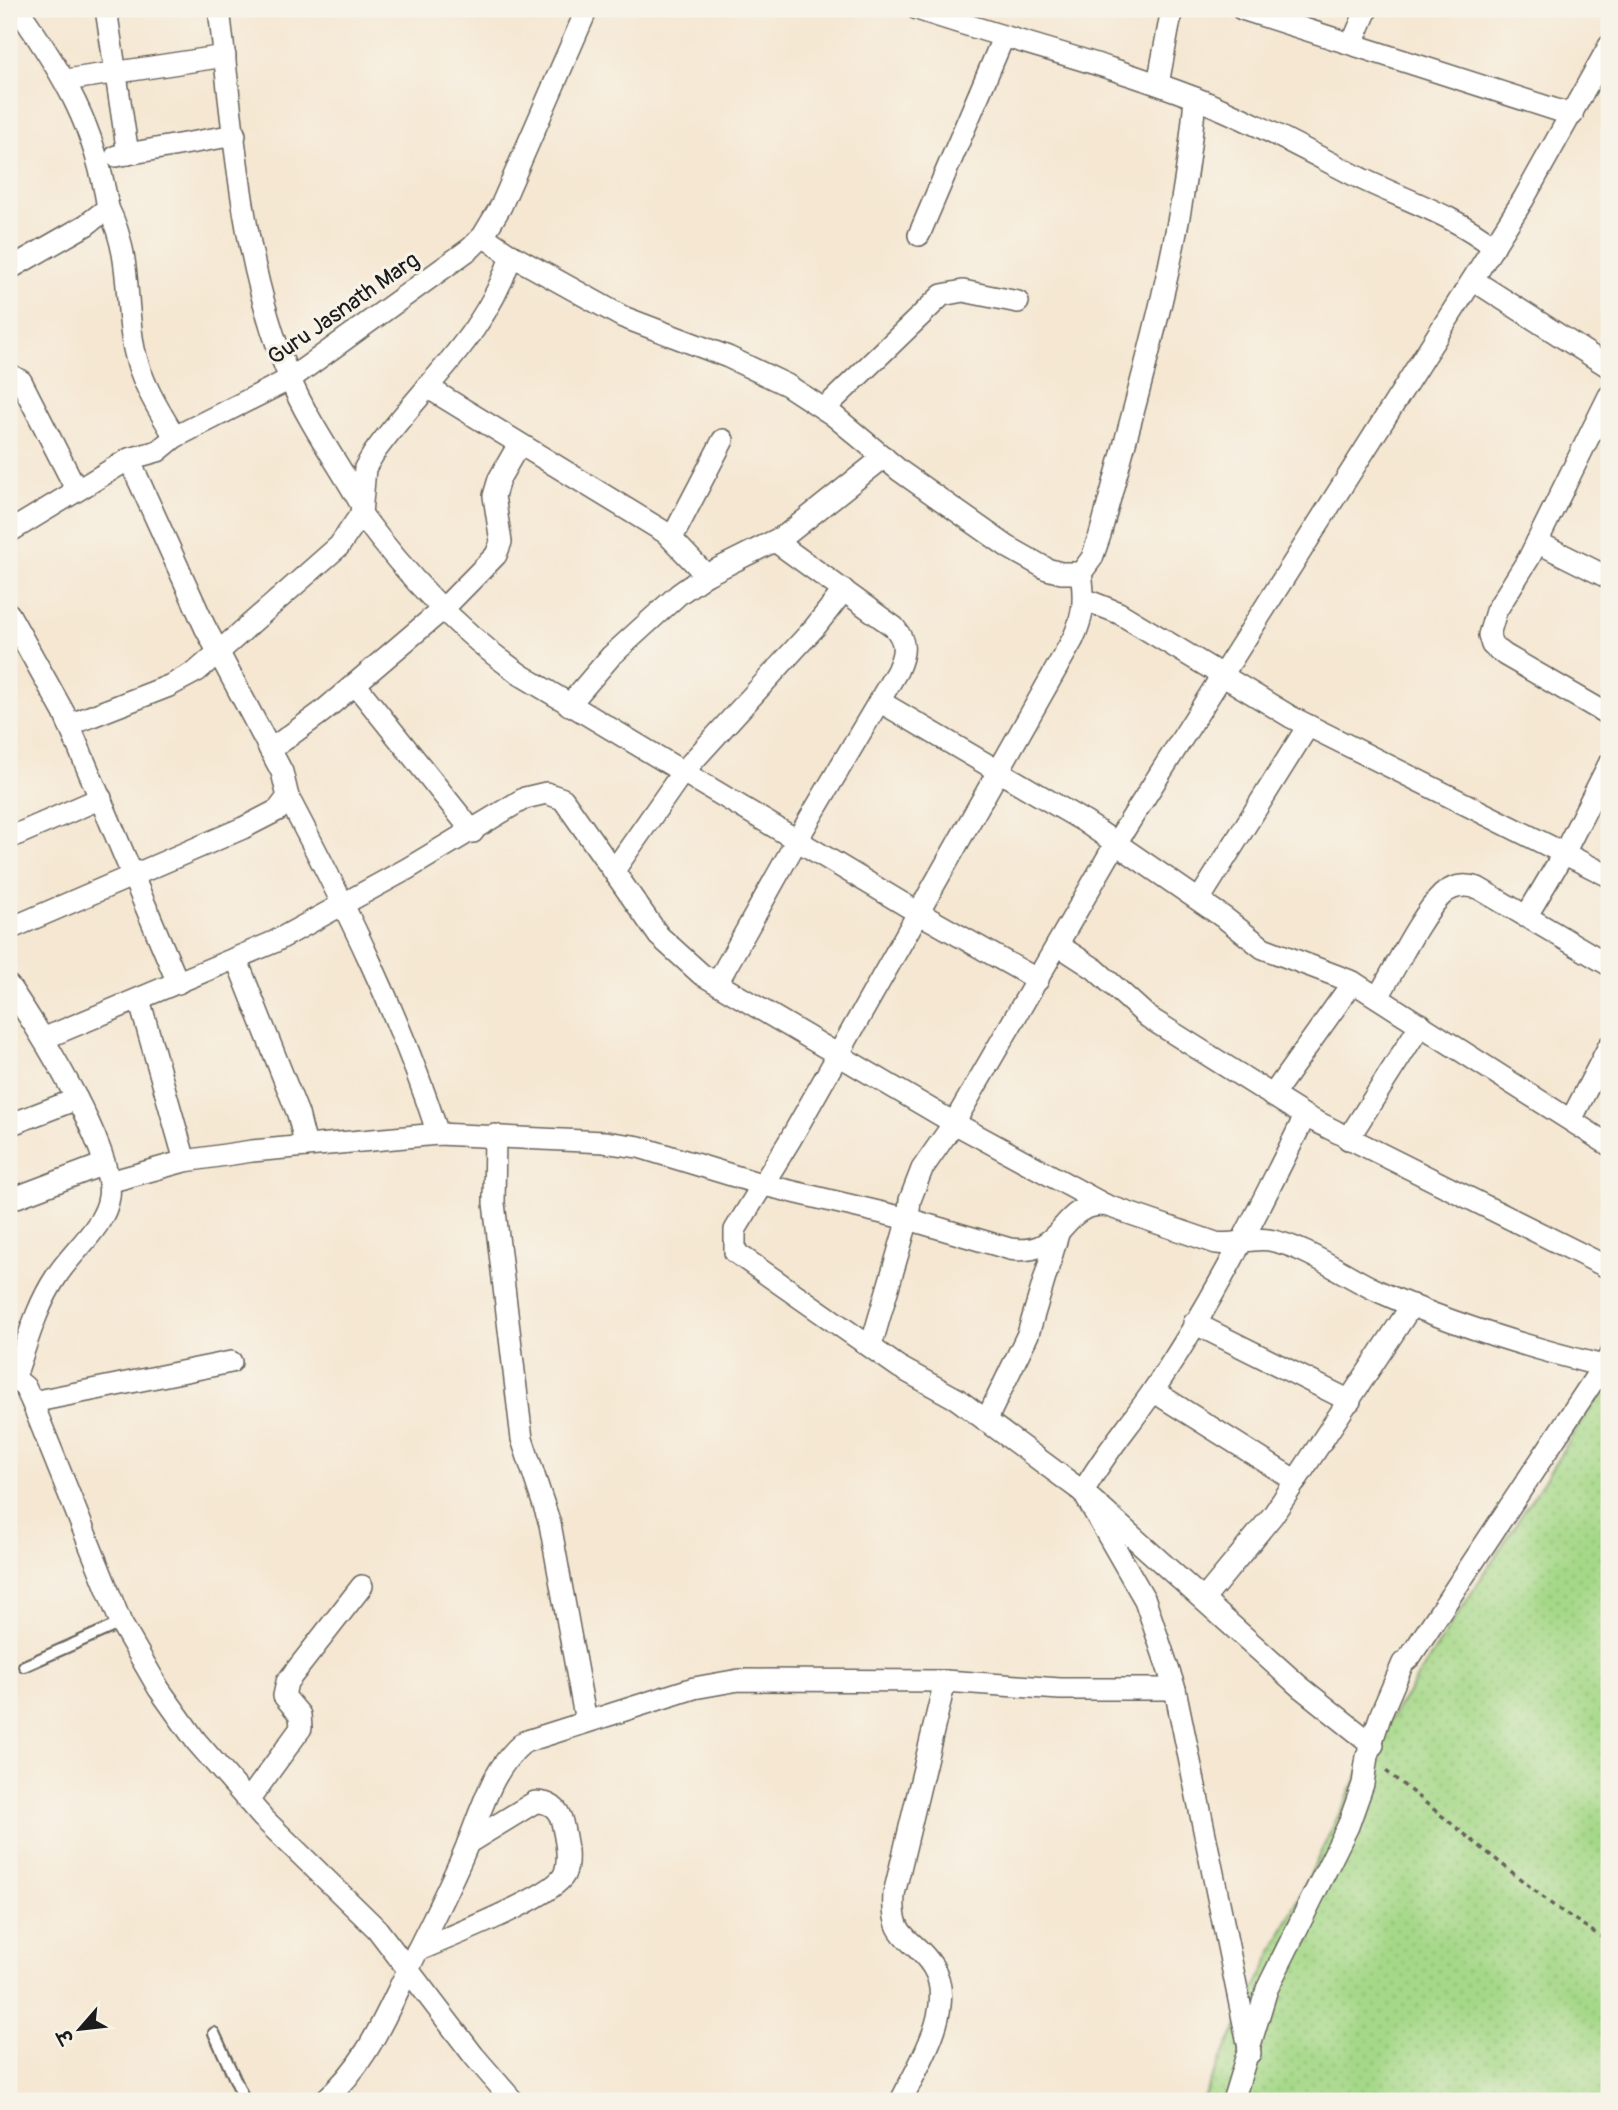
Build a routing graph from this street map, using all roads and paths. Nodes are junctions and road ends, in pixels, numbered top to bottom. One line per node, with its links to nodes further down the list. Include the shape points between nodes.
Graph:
1 (19, 9): 14 (street)
2 (106, 9): 13 (street)
3 (219, 9): 12 (street)
4 (587, 9): 22 (street, Guru Jasnath Marg, via 528,148)
5 (917, 9): 9 (street)
6 (1172, 9): 15 (street)
7 (1242, 9): 10 (street)
8 (1367, 9): 10 (street)
9 (1003, 38): 15 (street); 23 (street)
10 (1352, 44): 17 (street)
11 (1607, 55): 17 (street)
12 (225, 56): 13 (street); 18 (street)
13 (116, 75): 14 (street); 19 (street)
14 (66, 80): 20 (street, via 85,119)
15 (1158, 84): 16 (street)
16 (1195, 98): 24 (street, via 1467,226); 46 (street, via 1192,143 1156,326 1100,535)
17 (1572, 115): 24 (street)
18 (235, 135): 19 (street); 31 (street, via 256,271)
19 (128, 154): 20 (street)
20 (96, 158): 21 (street)
21 (108, 208): 26 (street); 35 (street, via 125,255 138,365 150,397)
22 (483, 236): 25 (street); 31 (street, Guru Jasnath Marg, via 455,262)
23 (919, 236)
24 (1494, 247): 27 (street)
25 (511, 255): 32 (street, via 498,292); 34 (street, via 623,317 728,356)
26 (9, 269)
27 (1473, 280): 29 (street); 54 (street)
28 (1018, 302): 34 (street, via 963,291 942,295)
29 (1609, 367)
30 (9, 374): 40 (street, via 20,381)
31 (290, 379): 35 (street, Guru Jasnath Marg); 41 (street)
32 (427, 387): 37 (street); 41 (street, via 369,460)
33 (1608, 400): 45 (street)
34 (824, 409): 38 (street)
35 (175, 437): 39 (street, Guru Jasnath Marg, via 158,451)
36 (723, 440): 43 (street)
37 (519, 444): 43 (street); 51 (street, via 494,496 501,542 496,555)
38 (884, 457): 44 (street); 46 (street, via 1028,559 1061,573)
39 (129, 459): 40 (street, Guru Jasnath Marg); 53 (street)
40 (76, 489): 42 (street, Guru Jasnath Marg)
41 (361, 509): 51 (street, via 401,567); 53 (street, via 339,546)
42 (9, 532)
43 (672, 538): 47 (street)
44 (775, 541): 47 (street); 49 (street)
45 (1537, 542): 48 (street); 58 (street, via 1496,611 1489,635 1492,645)
46 (1081, 573): 50 (street)
47 (706, 575): 57 (street, via 651,617)
48 (1609, 578)
49 (844, 590): 56 (street, via 902,636 902,660); 63 (street)
50 (1086, 600): 54 (street, via 1119,613); 64 (street, via 1073,639)
51 (443, 610): 55 (street); 57 (street, via 506,664)
52 (9, 614): 59 (street)
53 (220, 652): 59 (street, via 169,686); 61 (street)
54 (1223, 676): 60 (street); 70 (street)
55 (355, 684): 61 (street); 67 (street)
56 (879, 701): 64 (street); 69 (street)
57 (569, 705): 63 (street)
58 (1609, 715)
59 (69, 725): 66 (street)
60 (1308, 726): 71 (street); 75 (street)
61 (270, 750): 65 (street)
62 (1609, 764): 71 (street)
63 (682, 773): 69 (street); 72 (street)
64 (996, 773): 70 (street); 77 (street)
65 (288, 797): 73 (street, via 278,810); 76 (street)
66 (101, 798): 68 (street); 73 (street)
67 (472, 832): 72 (street, via 525,799 546,793 563,799); 76 (street)
68 (9, 838)
69 (797, 840): 77 (street); 86 (street)
70 (1116, 843): 75 (street); 80 (street)
71 (1564, 853): 74 (street); 78 (street)
72 (615, 869): 86 (street, via 659,936 701,974)
73 (133, 874): 79 (street); 85 (street)
74 (1609, 876)
75 (1199, 900): 84 (street, via 1263,948)
76 (342, 905): 81 (street); 100 (street, via 412,1059)
77 (916, 912): 83 (street); 93 (street)
78 (1526, 917): 82 (street); 88 (street, via 1469,885 1443,893)
79 (9, 929)
80 (1058, 945): 83 (street); 94 (street, via 1094,969 1148,1017)
81 (236, 958): 85 (street); 104 (street, via 298,1114)
82 (1609, 965)
83 (1038, 980): 98 (street)
84 (1353, 982): 88 (street); 94 (street)
85 (178, 983): 89 (street)
86 (718, 983): 93 (street)
87 (9, 986): 91 (street)
88 (1378, 997): 90 (street)
89 (139, 999): 91 (street); 105 (street)
90 (1421, 1024): 97 (street); 102 (street)
91 (45, 1038): 95 (street)
92 (1609, 1046): 97 (street)
93 (839, 1053): 98 (street); 107 (street)
94 (1272, 1096): 96 (street)
95 (77, 1099): 99 (street); 106 (street)
96 (1305, 1116): 102 (street); 112 (street)
97 (1571, 1120): 103 (street)
98 (954, 1123): 109 (street); 110 (street, via 922,1169)
99 (9, 1125)
100 (438, 1134): 101 (street); 104 (street)
101 (495, 1135): 107 (street, via 639,1147); 132 (street, via 494,1203 522,1439 550,1524)
102 (1348, 1139): 113 (street)
103 (1609, 1145)
104 (306, 1146): 105 (street)
105 (185, 1161): 106 (street)
106 (107, 1173): 108 (street); 119 (street, via 109,1199 100,1219 55,1277)
107 (764, 1185): 110 (street); 116 (street, via 734,1230 735,1252)
108 (9, 1200)
109 (1105, 1205): 111 (street, via 1081,1208); 112 (street, via 1216,1243)
110 (908, 1219): 111 (street, via 1025,1251 1048,1244); 116 (street)
111 (1058, 1233): 123 (street, via 1028,1334)
112 (1244, 1242): 114 (street, via 1266,1240 1289,1247); 115 (street)
113 (1609, 1268)
114 (1412, 1305): 117 (street, via 1552,1353); 121 (street)
115 (1195, 1323): 120 (street); 121 (street)
116 (871, 1346): 123 (street)
117 (1606, 1361): 133 (street, via 1404,1663)
118 (231, 1362): 122 (street)
119 (12, 1375): 122 (street)
120 (1153, 1391): 124 (street); 125 (street)
121 (1350, 1401): 124 (street)
122 (32, 1402): 128 (street)
123 (986, 1420): 125 (street)
124 (1296, 1481): 127 (street)
125 (1083, 1492): 127 (street); 131 (street, via 1145,1600)
126 (362, 1586): 134 (street, via 287,1682 284,1696 300,1715 301,1728)
127 (1205, 1599): 133 (street)
128 (121, 1623): 129 (lane); 134 (street, via 166,1700)
129 (24, 1666)
130 (945, 1681): 131 (street, via 1060,1689); 132 (street, via 739,1680 694,1688); 143 (street, via 894,1894 896,1925 932,1965 939,1981 936,2022)
131 (1175, 1689): 139 (street)
132 (586, 1722): 135 (street, via 524,1742 508,1755)
133 (1370, 1751): 136 (path, via 1554,1906); 139 (street, via 1353,1816 1268,1989)
134 (248, 1801): 137 (street, via 303,1859)
135 (468, 1843): 137 (street); 137 (street, via 535,1802 546,1802 561,1819 568,1860 564,1876 539,1896)
136 (1609, 1942)
137 (413, 1959): 141 (street, via 367,2053); 142 (street, via 474,2056)
138 (214, 2033): 140 (lane)
139 (1250, 2053): 144 (street)
140 (245, 2101)
141 (324, 2101)
142 (513, 2101)
143 (901, 2101)
144 (1233, 2101)

